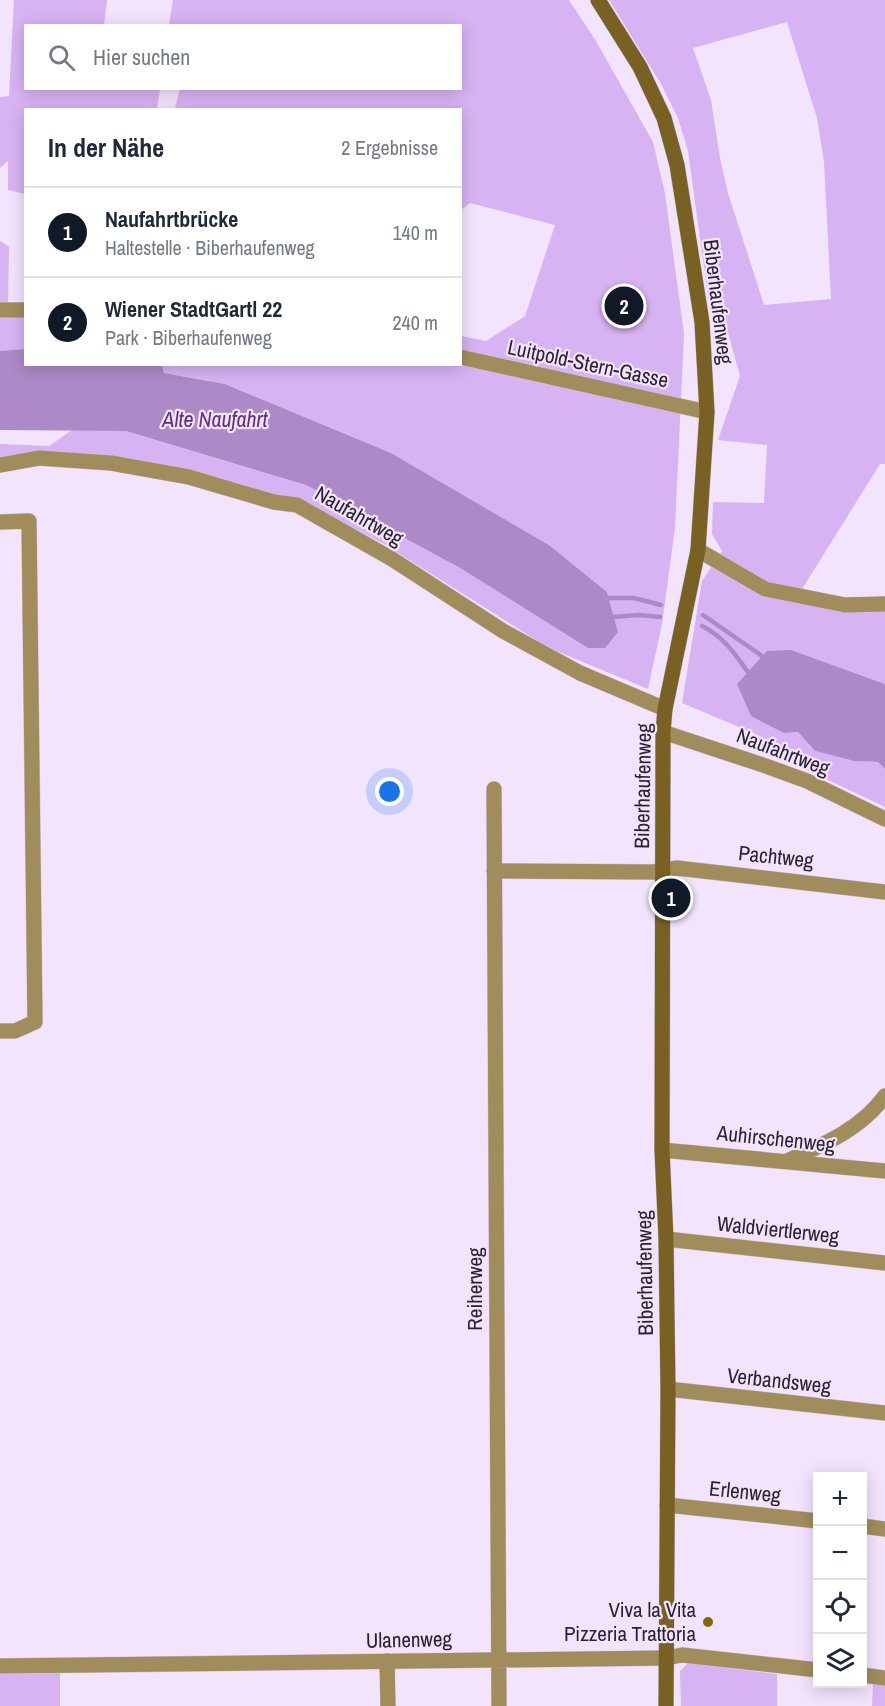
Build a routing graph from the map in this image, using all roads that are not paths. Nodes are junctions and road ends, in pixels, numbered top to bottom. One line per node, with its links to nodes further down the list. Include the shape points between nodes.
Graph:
1 (598, 0): 5 (main road, Biberhaufenweg, via 640,67 664,118 677,165 702,322)
2 (0, 310): 3 (street)
3 (24, 310)
4 (462, 357): 5 (street, Luitpold-Stern-Gasse)
5 (707, 412): 8 (main road, Biberhaufenweg)
6 (0, 465): 10 (street, Naufahrtweg, via 39,458 111,463 189,477 297,505 392,559 503,631 580,673)
7 (0, 522): 17 (street, via 29,521 35,1022 15,1031)
8 (698, 550): 9 (street, via 765,589 845,605); 10 (main road, Biberhaufenweg)
9 (885, 604)
10 (665, 709): 11 (main road, Biberhaufenweg)
11 (663, 732): 13 (street, Naufahrtweg, via 807,781); 14 (main road, Biberhaufenweg)
12 (494, 789): 15 (street, Reiherweg)
13 (885, 819)
14 (663, 870): 15 (street); 16 (street, Pachtweg, via 683,868); 19 (main road, Biberhaufenweg)
15 (494, 872): 31 (street, Reiherweg)
16 (885, 891)
17 (0, 1031)
18 (885, 1096): 20 (street, via 847,1132)
19 (662, 1149): 20 (street, Auhirschenweg); 22 (main road, Biberhaufenweg)
20 (787, 1161): 21 (street, Auhirschenweg)
21 (885, 1172)
22 (666, 1239): 23 (street, Waldviertlerweg); 24 (main road, Biberhaufenweg)
23 (885, 1263)
24 (668, 1389): 25 (street, Verbandsweg); 26 (main road, Biberhaufenweg)
25 (885, 1413)
26 (667, 1505): 27 (street, Erlenweg); 30 (main road, Biberhaufenweg)
27 (813, 1520)
28 (867, 1527): 29 (street)
29 (885, 1529)
30 (666, 1658): 31 (street, Ulanenweg); 34 (street, Ulanenweg, via 703,1656); 39 (main road, Biberhaufenweg)
31 (498, 1660): 32 (street, Ulanenweg); 38 (street, Reiherweg)
32 (387, 1661): 33 (street, Ulanenweg); 37 (street)
33 (0, 1666)
34 (813, 1669)
35 (867, 1675): 36 (street)
36 (885, 1677)
37 (388, 1706)
38 (499, 1706)
39 (666, 1706)

